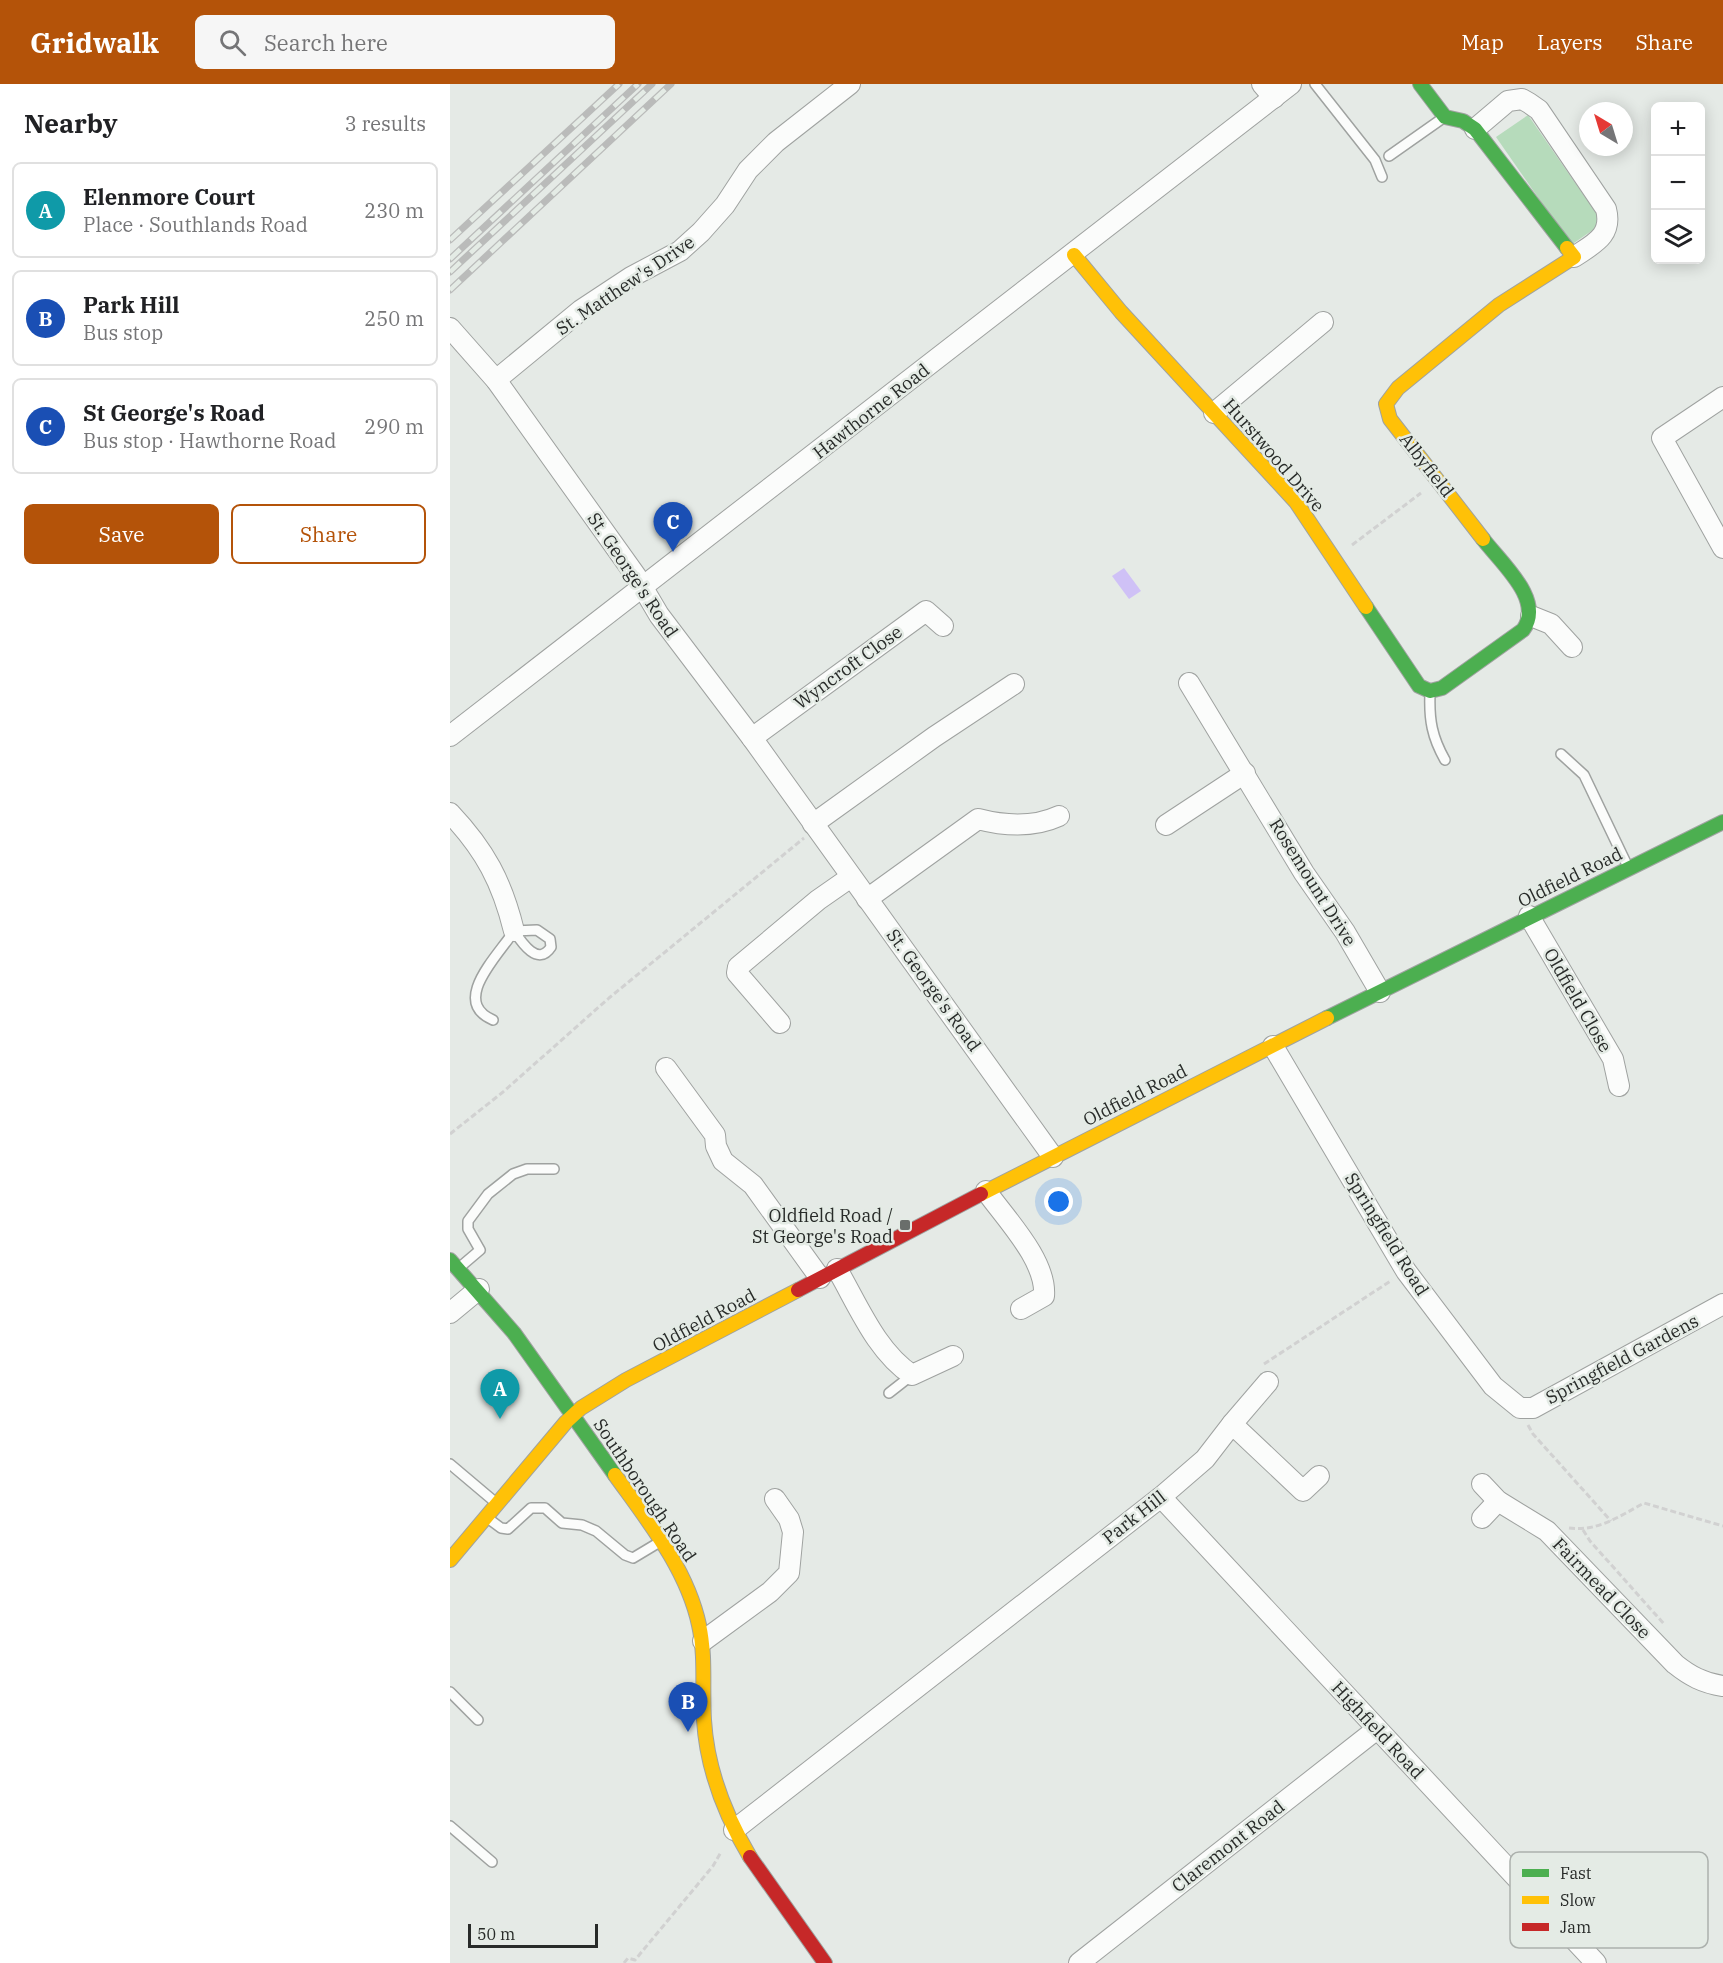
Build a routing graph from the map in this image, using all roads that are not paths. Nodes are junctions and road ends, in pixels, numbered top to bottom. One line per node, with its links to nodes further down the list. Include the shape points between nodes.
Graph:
1 (850, 84): 14 (street, St. Matthew's Drive, via 776,142 748,170 719,212 680,251 581,310)
2 (1291, 84): 5 (street, Hawthorne Road)
3 (1315, 84): 9 (lane, via 1375,160)
4 (1420, 84): 6 (street)
5 (1268, 91): 10 (street, Hawthorne Road)
6 (1445, 117): 7 (street); 8 (lane)
7 (1475, 129): 11 (street); 11 (street, Albyfield, via 1514,98 1539,110 1609,219 1602,238)
8 (1389, 156)
9 (1382, 177)
10 (1074, 255): 16 (street, Hurstwood Drive); 18 (street, Hawthorne Road)
11 (1574, 257): 19 (street, Albyfield, via 1499,305 1390,395 1386,411 1528,597)
12 (1323, 322): 16 (street)
13 (450, 328): 14 (street, St. George's Road)
14 (496, 380): 18 (street, St. George's Road)
15 (1723, 397): 17 (street, via 1662,438)
16 (1214, 412): 24 (street, Hurstwood Drive, via 1296,502 1419,686)
17 (1723, 548)
18 (641, 588): 25 (street, Hawthorne Road); 26 (street, St. George's Road)
19 (1531, 616): 21 (street, via 1551,624); 24 (street, via 1523,630 1442,688)
20 (943, 626): 26 (street, Wyncroft Close, via 926,611)
21 (1572, 647)
22 (1189, 683): 29 (street, Rosemount Drive)
23 (1014, 684): 33 (street)
24 (1430, 691): 28 (lane, via 1432,737)
25 (450, 736)
26 (752, 738): 33 (street, St. George's Road)
27 (1561, 754): 35 (lane, via 1584,775)
28 (1445, 760)
29 (1245, 773): 34 (street); 40 (street, Rosemount Drive)
30 (450, 813): 39 (street, via 486,856 507,902)
31 (1059, 816): 37 (street, via 1046,823 1004,826 978,819)
32 (1723, 822): 35 (street, Oldfield Road)
33 (813, 824): 36 (street, St. George's Road)
34 (1166, 825)
35 (1629, 869): 38 (street, Oldfield Road)
36 (851, 877): 37 (street, St. George's Road); 42 (street, via 738,967 737,973)
37 (867, 898): 46 (street, St. George's Road)
38 (1529, 916): 40 (street, Oldfield Road); 45 (street, Oldfield Close, via 1613,1059)
39 (514, 932): 41 (lane, via 472,983 469,994 473,1007)
40 (1380, 992): 43 (street, Oldfield Road)
41 (493, 1020)
42 (780, 1023)
43 (1273, 1046): 46 (street, Oldfield Road); 59 (street, Springfield Road, via 1406,1271 1493,1386)
44 (666, 1068): 50 (street, via 715,1135 723,1161 753,1185)
45 (1619, 1086)
46 (1053, 1157): 48 (street, Oldfield Road)
47 (554, 1169): 49 (lane, via 520,1171 488,1194 468,1221 468,1229 480,1250)
48 (986, 1191): 50 (street, Oldfield Road); 53 (street, via 1040,1267 1045,1282 1044,1296)
49 (454, 1264): 51 (street, Southborough Road)
50 (829, 1274): 56 (street, via 885,1350); 60 (street, Oldfield Road, via 626,1380)
51 (479, 1289): 54 (street); 60 (street, Southborough Road)
52 (1723, 1305): 59 (street, Springfield Gardens, via 1533,1408)
53 (1021, 1309)
54 (450, 1313)
55 (953, 1356): 56 (street)
56 (912, 1375): 58 (lane)
57 (1268, 1382): 61 (street, Park Hill)
58 (889, 1393)
59 (1520, 1408)
60 (572, 1416): 68 (street, Oldfield Road); 71 (street, Southborough Road)
61 (1232, 1424): 63 (street, via 1303,1491); 65 (street, Park Hill, via 1205,1459)
62 (450, 1464): 68 (lane)
63 (1319, 1476)
64 (1482, 1484): 67 (street, Fairmead Close)
65 (1161, 1497): 77 (street, Highfield Road); 79 (street, Park Hill)
66 (775, 1498): 73 (street, via 793,1532 789,1573 770,1592)
67 (1498, 1501): 70 (street); 74 (street, Fairmead Close, via 1547,1531 1674,1664 1707,1684)
68 (497, 1503): 69 (street, Oldfield Road)
69 (486, 1517): 71 (lane, via 508,1529 531,1508 544,1508 562,1523 596,1531 633,1558); 72 (street, Oldfield Road)
70 (1482, 1518)
71 (660, 1541): 73 (street, Southborough Road, via 686,1585)
72 (450, 1560)
73 (703, 1641): 79 (street, Southborough Road, via 708,1756)
74 (1723, 1686)
75 (450, 1692): 76 (lane)
76 (478, 1720)
77 (1377, 1729): 81 (street, Highfield Road); 84 (street, Claremont Road)
78 (450, 1826): 80 (lane)
79 (734, 1830): 83 (street, Southborough Road, via 755,1867)
80 (492, 1862)
81 (1510, 1871)
82 (1582, 1948): 85 (street, Highfield Road)
83 (825, 1963)
84 (1079, 1963)
85 (1596, 1963)

